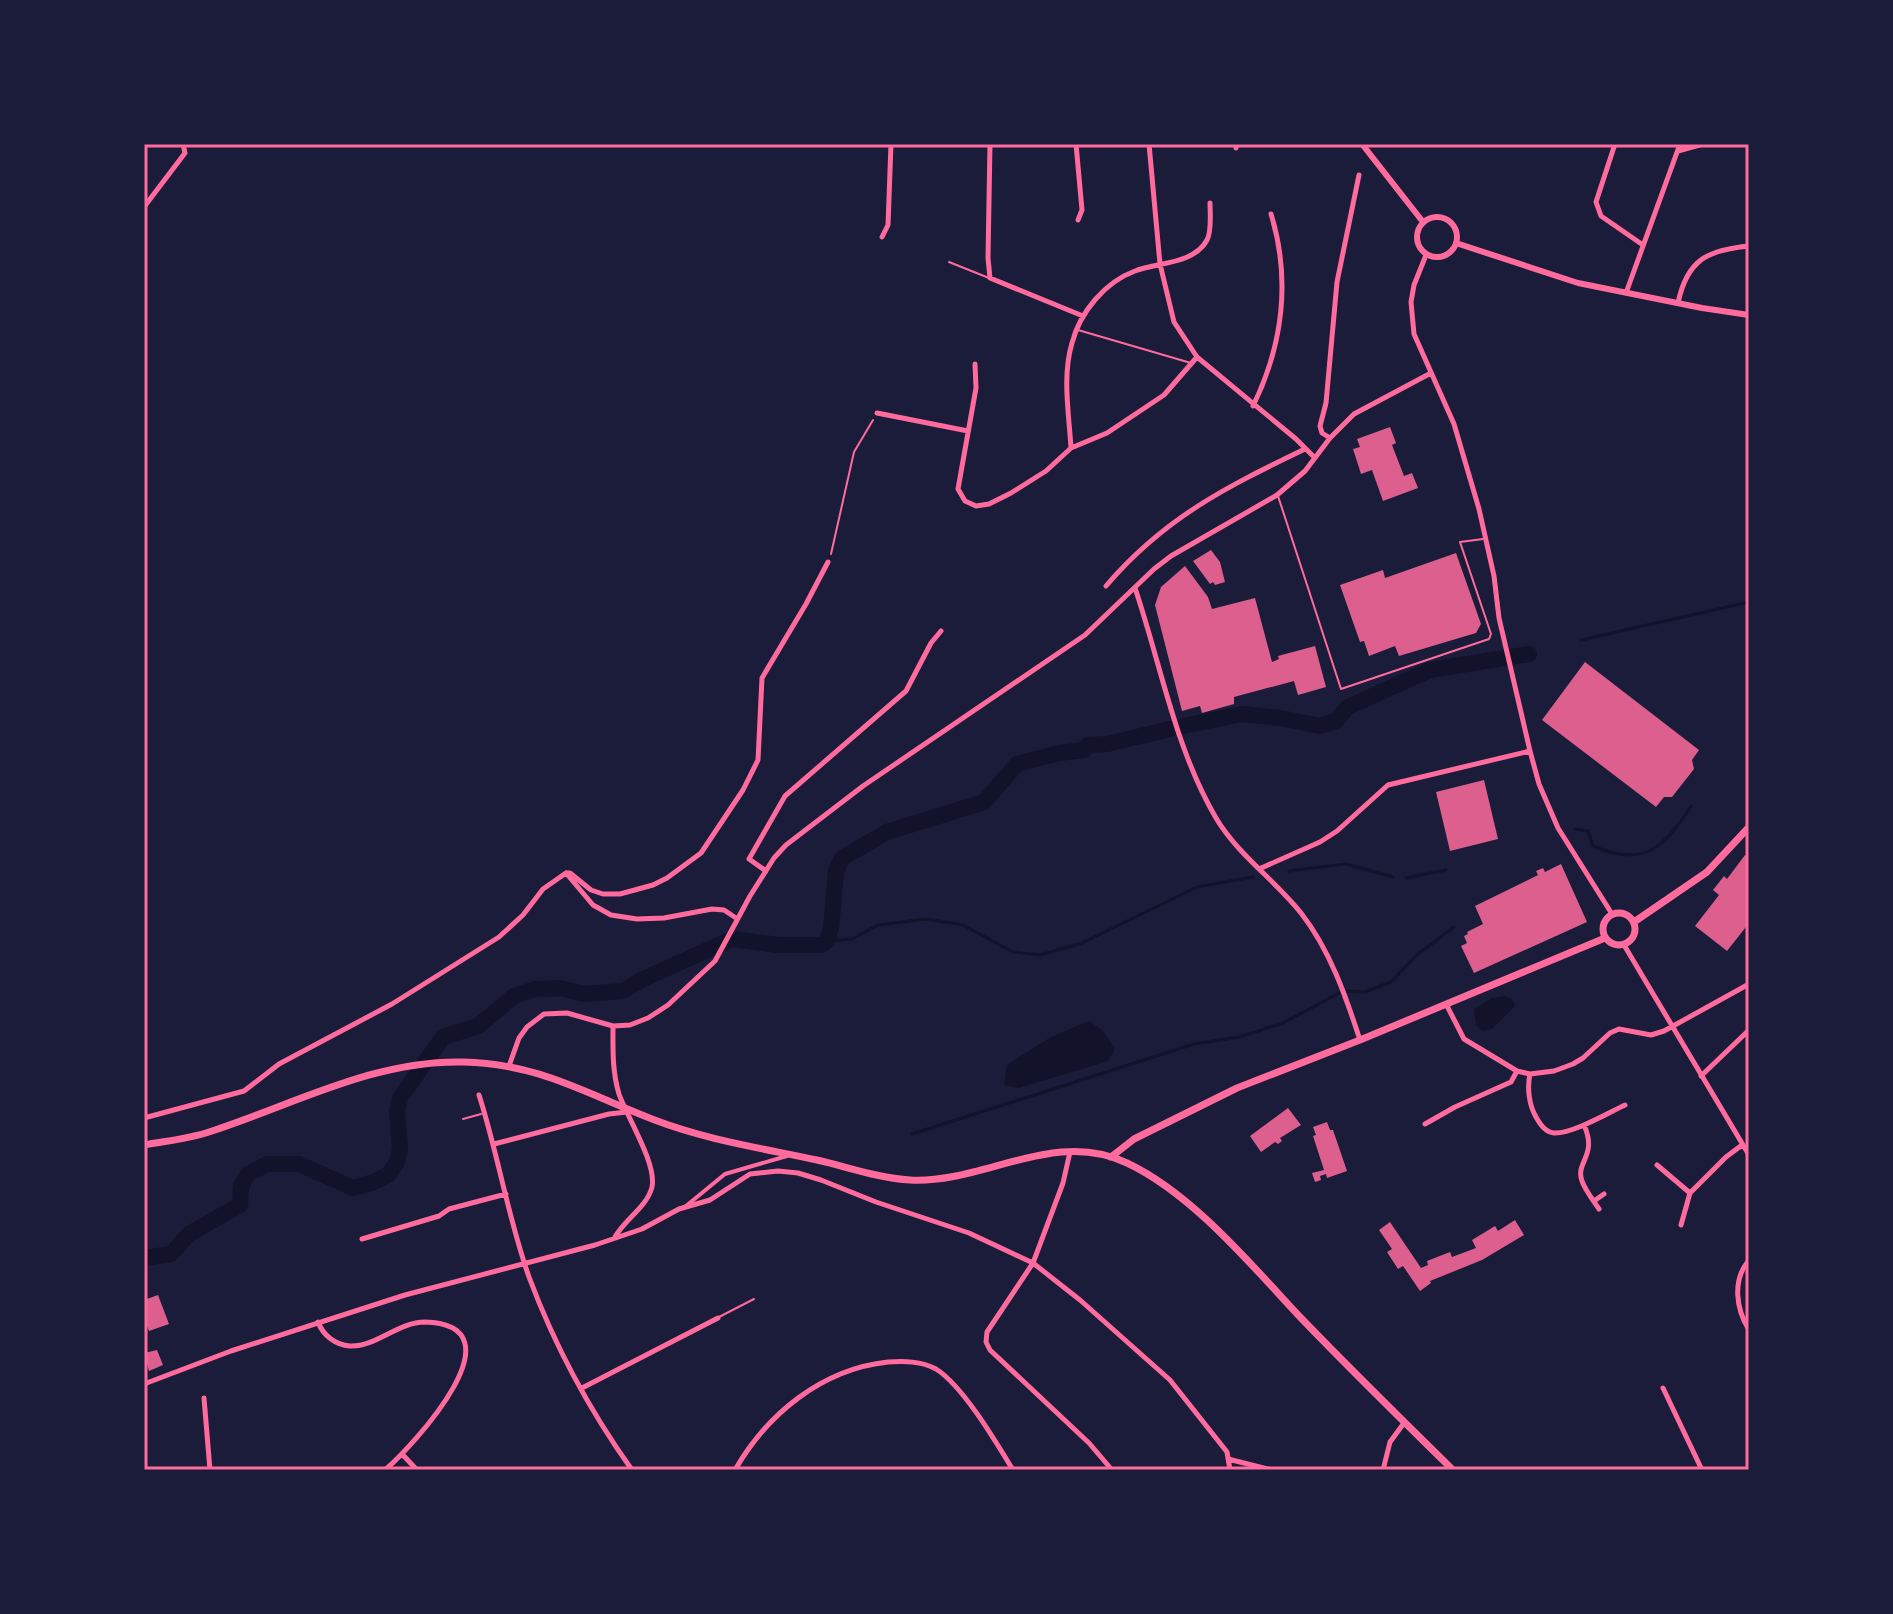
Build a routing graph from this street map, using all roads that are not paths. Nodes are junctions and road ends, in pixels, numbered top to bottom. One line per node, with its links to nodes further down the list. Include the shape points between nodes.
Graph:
1 (183, 144): 13 (street, via 185,153)
2 (891, 144): 17 (street, via 888,225)
3 (990, 144): 24 (street)
4 (1076, 144): 15 (street, via 1082,210)
5 (1149, 144): 23 (street)
6 (1362, 144): 16 (street)
7 (1680, 144): 10 (street)
8 (1703, 144): 10 (street)
9 (1614, 147): 19 (street, via 1597,210)
10 (1677, 151): 19 (street)
11 (1359, 175): 37 (street, via 1337,282 1320,426)
12 (1210, 203): 23 (street, via 1208,238 1194,255)
13 (144, 207)
14 (1271, 214): 34 (street, via 1280,244 1282,316 1277,348)
15 (1078, 220)
16 (1423, 222): 18 (street, via 1447,219 1457,231); 21 (street, via 1417,240)
17 (882, 237)
18 (1456, 243): 21 (street, via 1441,257); 25 (street)
19 (1643, 245): 25 (street)
20 (1749, 246): 26 (street, via 1717,251 1696,262 1681,286)
21 (1426, 255): 33 (street, via 1414,285 1412,310 1414,334)
22 (949, 262): 24 (lane)
23 (1160, 264): 28 (street, via 1113,283); 30 (street, via 1174,322)
24 (990, 278): 28 (street)
25 (1626, 293): 26 (street)
26 (1678, 303): 27 (street)
27 (1749, 315)
28 (1083, 316): 29 (street)
29 (1077, 329): 32 (lane); 38 (street, via 1068,359)
30 (1197, 357): 32 (street); 34 (street)
31 (975, 364): 36 (street)
32 (1193, 364): 38 (street, via 1164,395 1107,433)
33 (1431, 373): 37 (street, via 1365,407); 42 (street, via 1457,433)
34 (1253, 406): 39 (street)
35 (877, 413): 36 (street)
36 (968, 431): 38 (street, via 958,489 976,506 1011,493)
37 (1330, 438): 40 (street)
38 (1071, 448)
39 (1305, 449): 40 (street); 44 (street, via 1174,520)
40 (1315, 458): 41 (street)
41 (1277, 495): 42 (lane, via 1341,689 1489,639 1460,542); 45 (street, via 1171,556)
42 (1486, 539): 47 (street)
43 (828, 562): 51 (street, via 762,678 758,760 701,853 667,878 620,894 591,890)
44 (1106, 586)
45 (1135, 588): 49 (street, via 1197,782 1224,831); 50 (street, via 1085,635 863,786 786,845)
46 (941, 631): 50 (street, via 906,691 785,796 749,859)
47 (1530, 751): 49 (street, via 1388,785 1337,831); 52 (street, via 1558,828)
48 (1749, 827): 54 (main road, via 1707,872)
49 (1259, 869): 62 (street, via 1303,915 1343,991)
50 (766, 871): 53 (street)
51 (566, 873): 53 (street, via 593,905 611,915 664,918 712,909); 71 (street, via 543,889 499,937 392,1004 279,1064 244,1091)
52 (1612, 914): 54 (main road, via 1624,913); 55 (main road, via 1603,926)
53 (736, 918): 59 (street, via 708,970 639,1023)
54 (1634, 922): 56 (main road, via 1634,936)
55 (1605, 938): 56 (main road); 58 (main road)
56 (1624, 945): 60 (street)
57 (1749, 984): 60 (street)
58 (1446, 1004): 62 (main road); 64 (street, via 1464,1039)
59 (613, 1026): 63 (street, via 567,1013 544,1014 519,1038); 69 (street, via 613,1062)
60 (1673, 1026): 65 (street, via 1651,1035 1619,1029 1573,1064); 66 (street)
61 (1749, 1030): 66 (street)
62 (1360, 1040): 81 (main road, via 1237,1088 1134,1139)
63 (509, 1066): 76 (main road, via 448,1063 380,1071 206,1133); 80 (main road, via 544,1074 651,1119)
64 (1517, 1071): 65 (street); 73 (street, via 1511,1082)
65 (1530, 1074): 74 (street, via 1528,1087 1542,1127 1554,1133)
66 (1701, 1076): 77 (street)
67 (479, 1095): 70 (street)
68 (1625, 1105): 74 (street)
69 (627, 1112): 75 (street); 90 (street, via 653,1181 647,1198)
70 (485, 1113): 72 (lane); 75 (street)
71 (144, 1118)
72 (463, 1119)
73 (1425, 1124)
74 (1584, 1125): 86 (street, via 1591,1139 1581,1179)
75 (494, 1144): 84 (street)
76 (144, 1145)
77 (1742, 1145): 79 (street); 83 (street)
78 (1070, 1152): 80 (main road, via 914,1180); 81 (main road); 93 (street)
79 (1749, 1155)
80 (790, 1156): 87 (street, via 725,1174)
81 (1111, 1157): 103 (main road, via 1166,1185 1200,1214)
82 (1657, 1165): 83 (street)
83 (1690, 1193): 89 (street)
84 (506, 1194): 91 (street); 94 (street)
85 (1604, 1194): 86 (street)
86 (1594, 1201): 88 (street)
87 (685, 1208): 90 (street); 93 (street, via 710,1200 757,1172 798,1173 969,1233)
88 (1599, 1209)
89 (1681, 1225)
90 (615, 1238): 94 (street)
91 (362, 1239)
92 (1749, 1260): 98 (street, via 1738,1293)
93 (1033, 1263): 105 (street, via 1156,1366); 112 (street, via 987,1332 988,1347)
94 (526, 1264): 97 (street); 100 (street)
95 (754, 1299): 96 (lane)
96 (718, 1318): 100 (street)
97 (318, 1322): 99 (street); 104 (street, via 327,1337 346,1346 421,1322 443,1325 460,1336 466,1355 459,1379)
98 (1749, 1330)
99 (144, 1384)
100 (582, 1388): 109 (street)
101 (1663, 1388): 117 (street)
102 (204, 1398): 106 (street)
103 (1404, 1423): 115 (street, via 1390,1442); 116 (main road)
104 (402, 1454): 107 (street); 108 (street)
105 (1228, 1459): 113 (street); 114 (street)
106 (210, 1470)
107 (385, 1470)
108 (417, 1470)
109 (632, 1470)
110 (735, 1470): 111 (street, via 762,1430 827,1379 861,1366 908,1362 929,1366 950,1381)
111 (1013, 1470)
112 (1112, 1470)
113 (1230, 1470)
114 (1272, 1470)
115 (1383, 1470)
116 (1453, 1470)
117 (1702, 1470)

